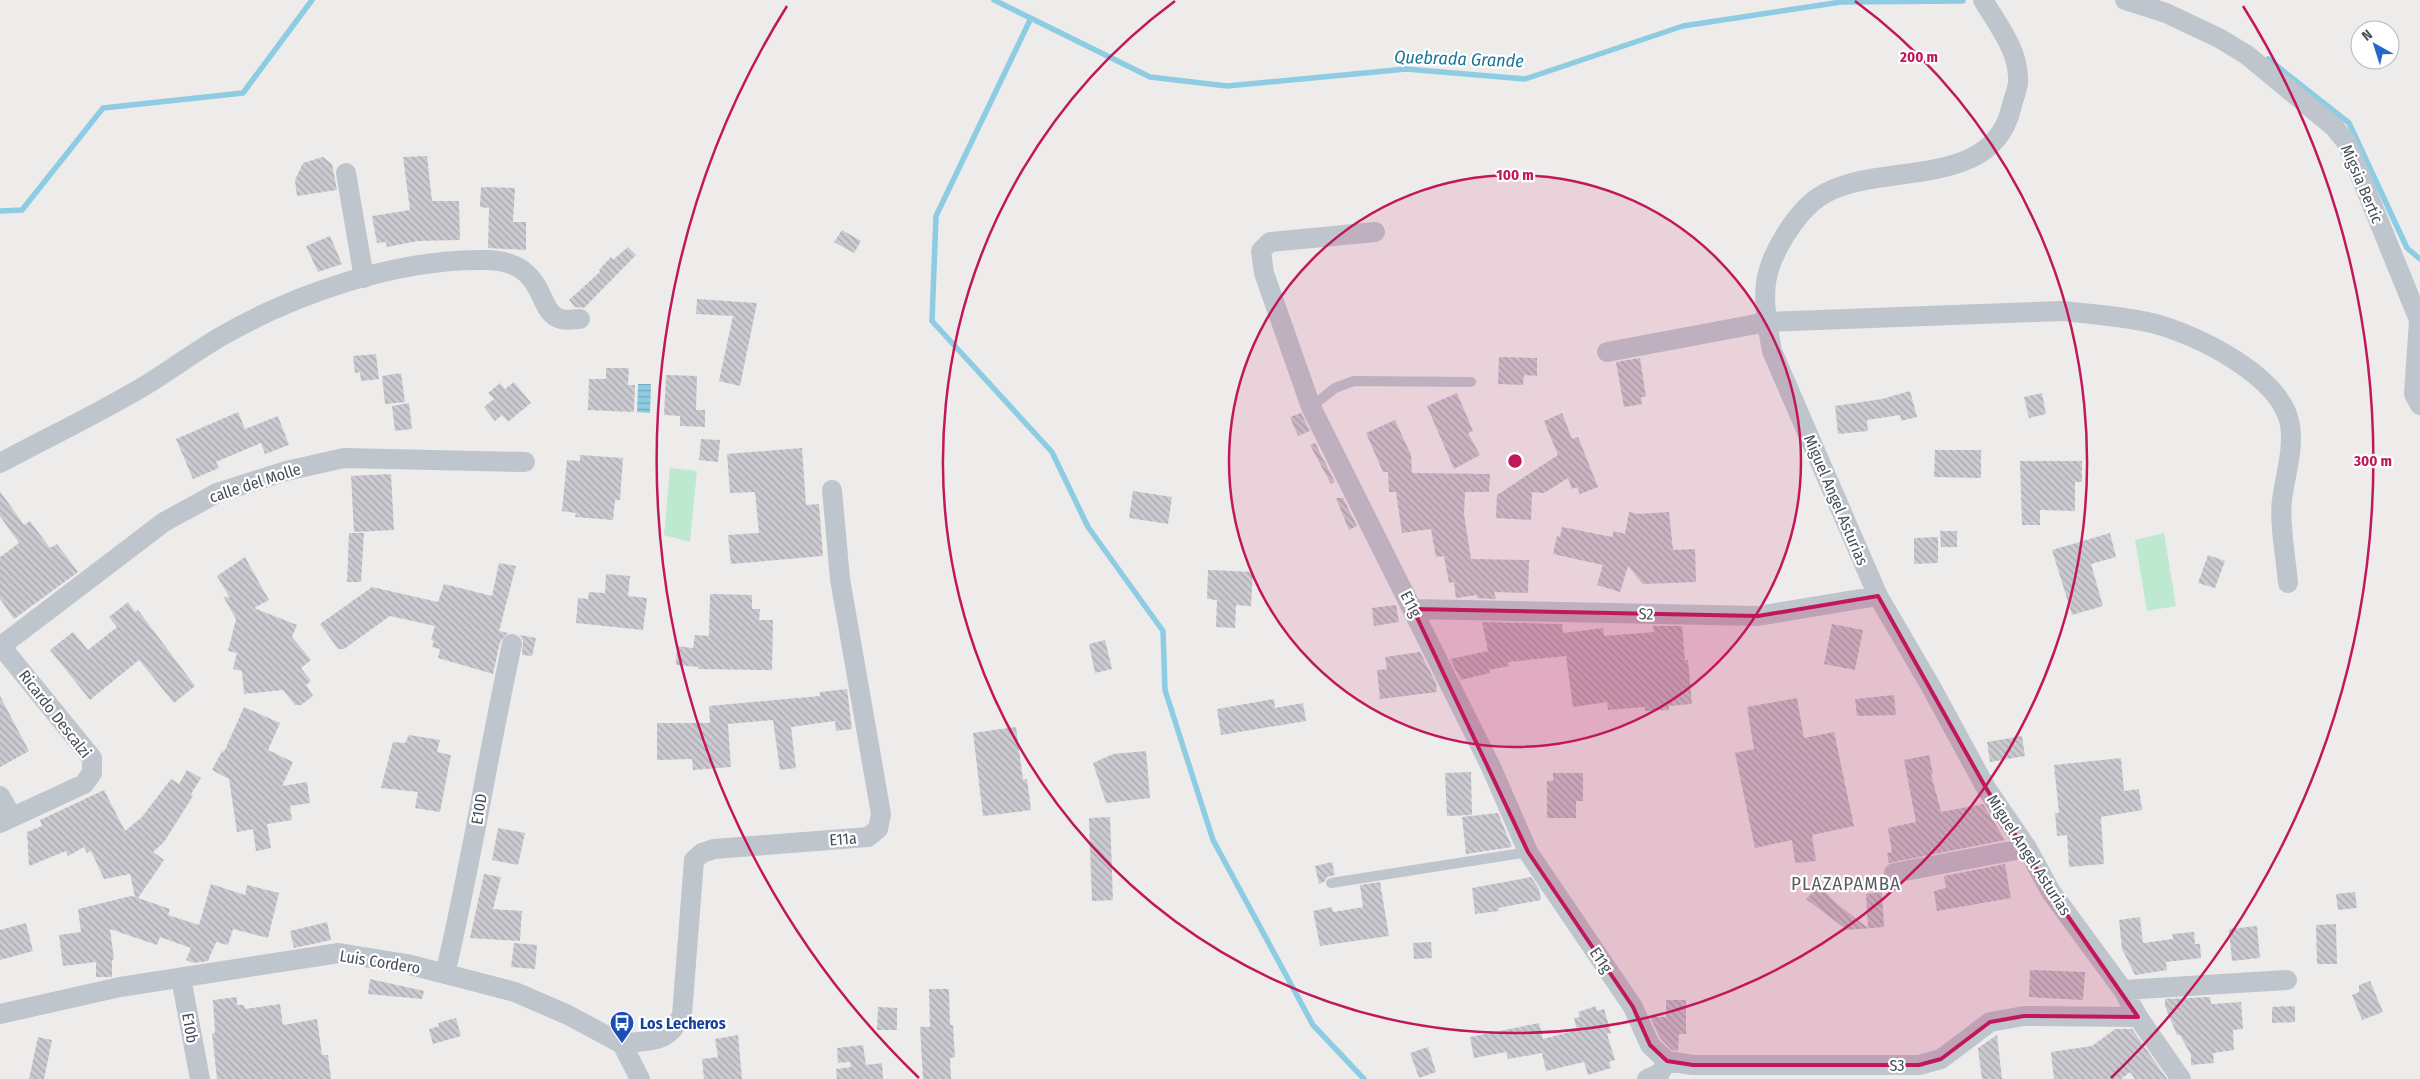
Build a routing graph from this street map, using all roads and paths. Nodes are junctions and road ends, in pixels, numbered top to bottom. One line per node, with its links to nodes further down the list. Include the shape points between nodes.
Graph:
1 (1983, 0): 7 (street, Miguel Angel Asturias, via 2012,48 2018,82 2008,122 1990,146 1959,164 1918,174 1843,185 1818,197 1794,223 1774,254 1766,283)
2 (2124, 0): 10 (street, Migsia Bertic, via 2166,13 2247,55 2334,128 2346,143 2419,320)
3 (346, 173): 5 (street)
4 (1374, 232): 11 (street, E11g, via 1270,242 1261,251 1264,273)
5 (364, 278): 6 (street, via 400,268 440,263 487,260 511,263 524,270 537,285 551,312 560,319); 13 (street, via 309,296 244,325 141,388)
6 (580, 319)
7 (1767, 322): 8 (street); 15 (street, via 2062,311 2154,324 2204,342 2257,376 2280,400 2290,422 2292,442 2281,502); 16 (street, Miguel Angel Asturias, via 1772,351)
8 (1607, 352)
9 (1471, 382): 11 (lane, via 1354,381 1335,388)
10 (2417, 400)
11 (1311, 407): 17 (street, E11g)
12 (525, 462): 19 (street, calle del Molle, via 344,458 286,471 217,493 164,522)
13 (0, 463)
14 (832, 490): 32 (street, E11a, via 840,579 881,814 878,828 868,837 702,852 694,860 682,1015 665,1038)
15 (2288, 583)
16 (1878, 596): 17 (street, S2, via 1758,616); 22 (street, Miguel Angel Asturias, via 1986,788)
17 (1413, 609): 23 (street, E11g, via 1491,767)
18 (512, 644): 26 (street, E10D)
19 (1, 646): 21 (street, Ricardo Descalzi, via 92,758 92,773 84,784)
20 (0, 796): 21 (street)
21 (6, 820)
22 (2027, 848): 24 (street); 29 (street, Miguel Angel Asturias, via 2051,892)
23 (1528, 852): 25 (lane); 33 (street, E11g, via 1633,1008 1650,1045)
24 (1894, 874)
25 (1331, 883)
26 (445, 974): 27 (street, Luis Cordero, via 339,953); 32 (street, Luis Cordero, via 514,992 568,1015)
27 (181, 978): 30 (street, Luis Cordero, via 120,987); 34 (street, E10b)
28 (2287, 980): 29 (street)
29 (2123, 990): 31 (street, Miguel Angel Asturias)
30 (0, 1014)
31 (2138, 1017): 33 (street, S3, via 2024,1016 1990,1022 1942,1059 1919,1065 1693,1066); 37 (street, Miguel Angel Asturias)
32 (622, 1044): 35 (street)
33 (1667, 1061): 36 (street, via 1660,1072)
34 (200, 1079)
35 (640, 1079)
36 (1648, 1079)
37 (2181, 1079)

